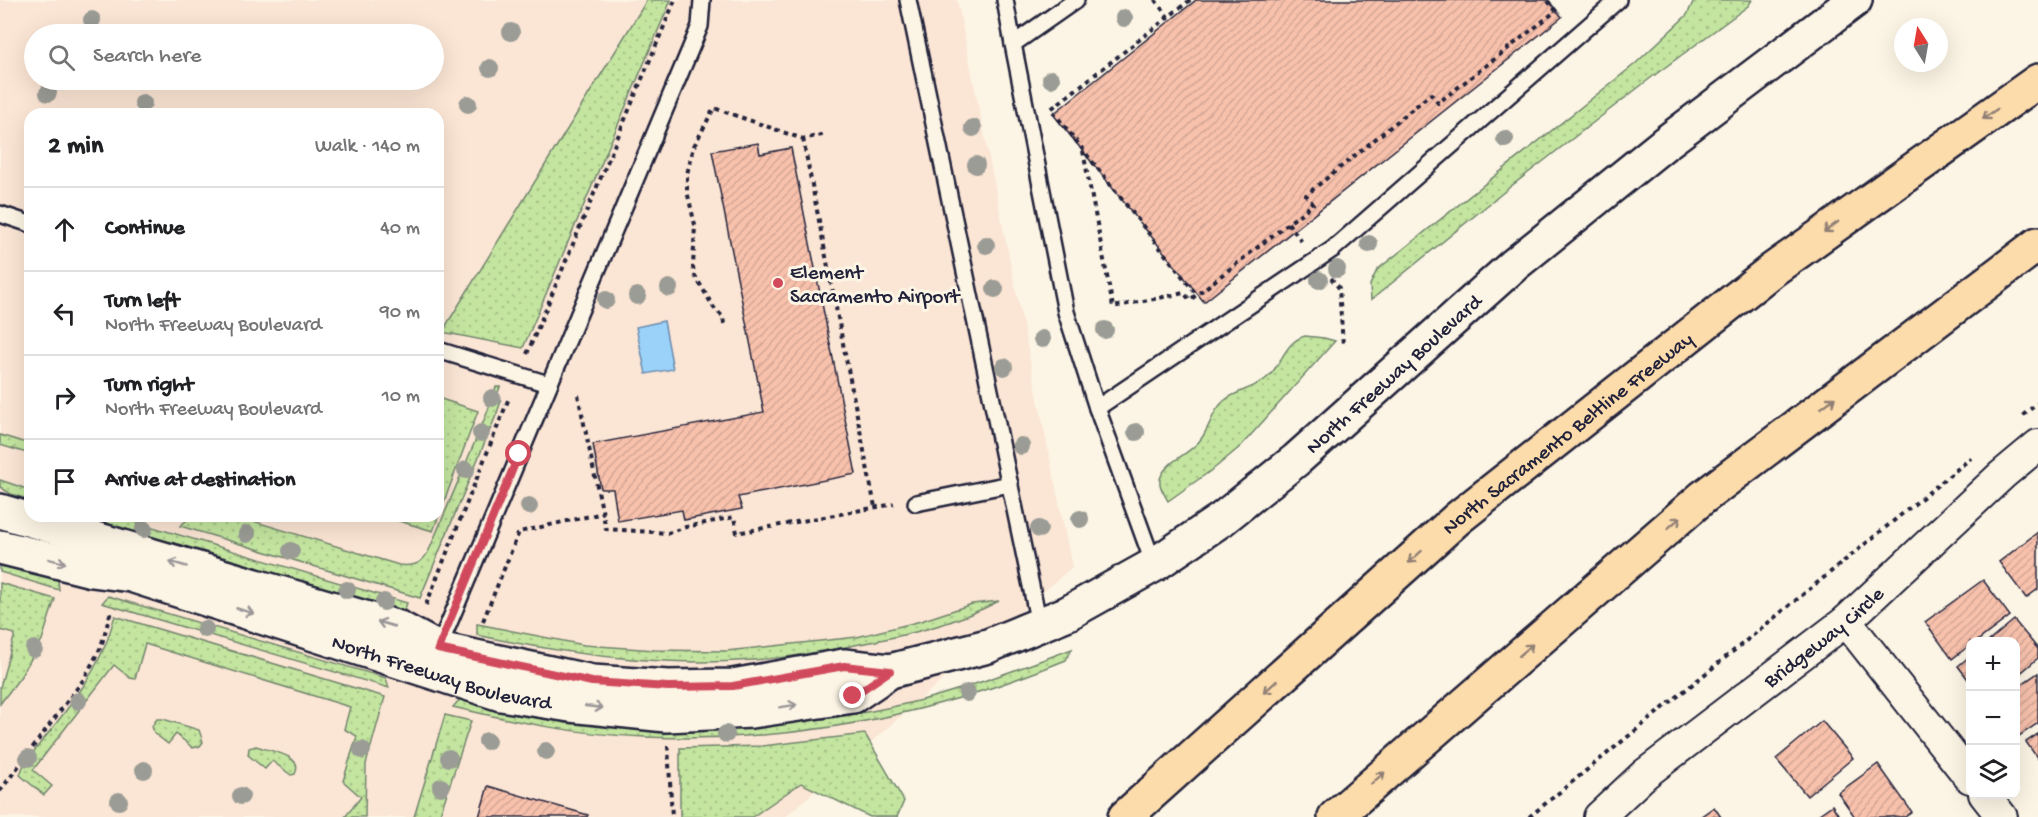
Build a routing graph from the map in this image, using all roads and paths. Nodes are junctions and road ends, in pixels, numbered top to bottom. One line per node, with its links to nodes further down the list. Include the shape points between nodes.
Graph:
1 (675, 0): 23 (path)
2 (702, 0): 24 (lane, via 700,26)
3 (908, 0): 31 (lane)
4 (1005, 0): 12 (lane)
5 (1076, 0): 12 (lane)
6 (1155, 0): 11 (path)
7 (1190, 0): 11 (path)
8 (1547, 0): 20 (path, via 1556,11 1438,103 1431,94 1306,195 1312,204)
9 (1618, 0): 27 (lane, via 1333,249)
10 (1852, 1): 40 (street, North Freeway Boulevard, via 1664,144 1514,265 1296,460 1222,519)
11 (1168, 17): 20 (path, via 1051,109)
12 (1013, 44): 27 (lane, via 1066,312)
13 (2038, 81): 53 (highway, North Sacramento Beltline Freeway, one-way to 53, via 1771,271 1458,518)
14 (826, 134): 15 (path)
15 (803, 139): 21 (path, via 714,108 694,146 687,174 694,225 693,267); 34 (path)
16 (1083, 151): 20 (path, via 1113,307 1184,293 1190,300)
17 (0, 214): 18 (lane)
18 (24, 222)
19 (2038, 244): 54 (highway, one-way to 19, via 1702,498)
20 (1197, 295)
21 (724, 324)
22 (444, 352): 23 (lane)
23 (518, 375): 24 (lane); 41 (path)
24 (548, 384): 46 (lane)
25 (578, 395): 36 (path)
26 (2038, 403): 28 (path)
27 (1097, 408): 40 (lane)
28 (2020, 418)
29 (2038, 445): 44 (street, Bridgeway Circle)
30 (1974, 455): 55 (path)
31 (1010, 484): 33 (lane); 45 (lane)
32 (898, 503): 34 (path)
33 (916, 503)
34 (875, 507): 36 (path, via 737,533 735,517 668,533 606,529)
35 (0, 511): 37 (street, North Freeway Boulevard, one-way to 35)
36 (603, 513): 43 (path, via 519,532)
37 (24, 518)
38 (38, 522): 46 (street, North Freeway Boulevard, one-way to 38, via 399,628)
39 (0, 547): 48 (street, North Freeway Boulevard, one-way to 48, via 92,570 131,575 501,694)
40 (1154, 565): 45 (street, North Freeway Boulevard, via 1068,613)
41 (425, 606)
42 (111, 611): 50 (path, via 101,647 84,679)
43 (483, 621)
44 (1845, 621): 49 (street); 56 (street, Bridgeway Circle, via 1645,774)
45 (1039, 624): 47 (street, North Freeway Boulevard, via 988,646)
46 (438, 649): 47 (street, North Freeway Boulevard, via 592,682 668,687 733,686 844,666)
47 (890, 671): 48 (street, North Freeway Boulevard, one-way to 47, via 752,711 853,696)
48 (666, 715): 52 (path)
49 (1966, 772)
50 (0, 791)
51 (1987, 799): 57 (street)
52 (672, 817)
53 (1125, 817)
54 (1335, 817)
55 (1529, 817)
56 (1599, 817)
57 (2002, 817)

